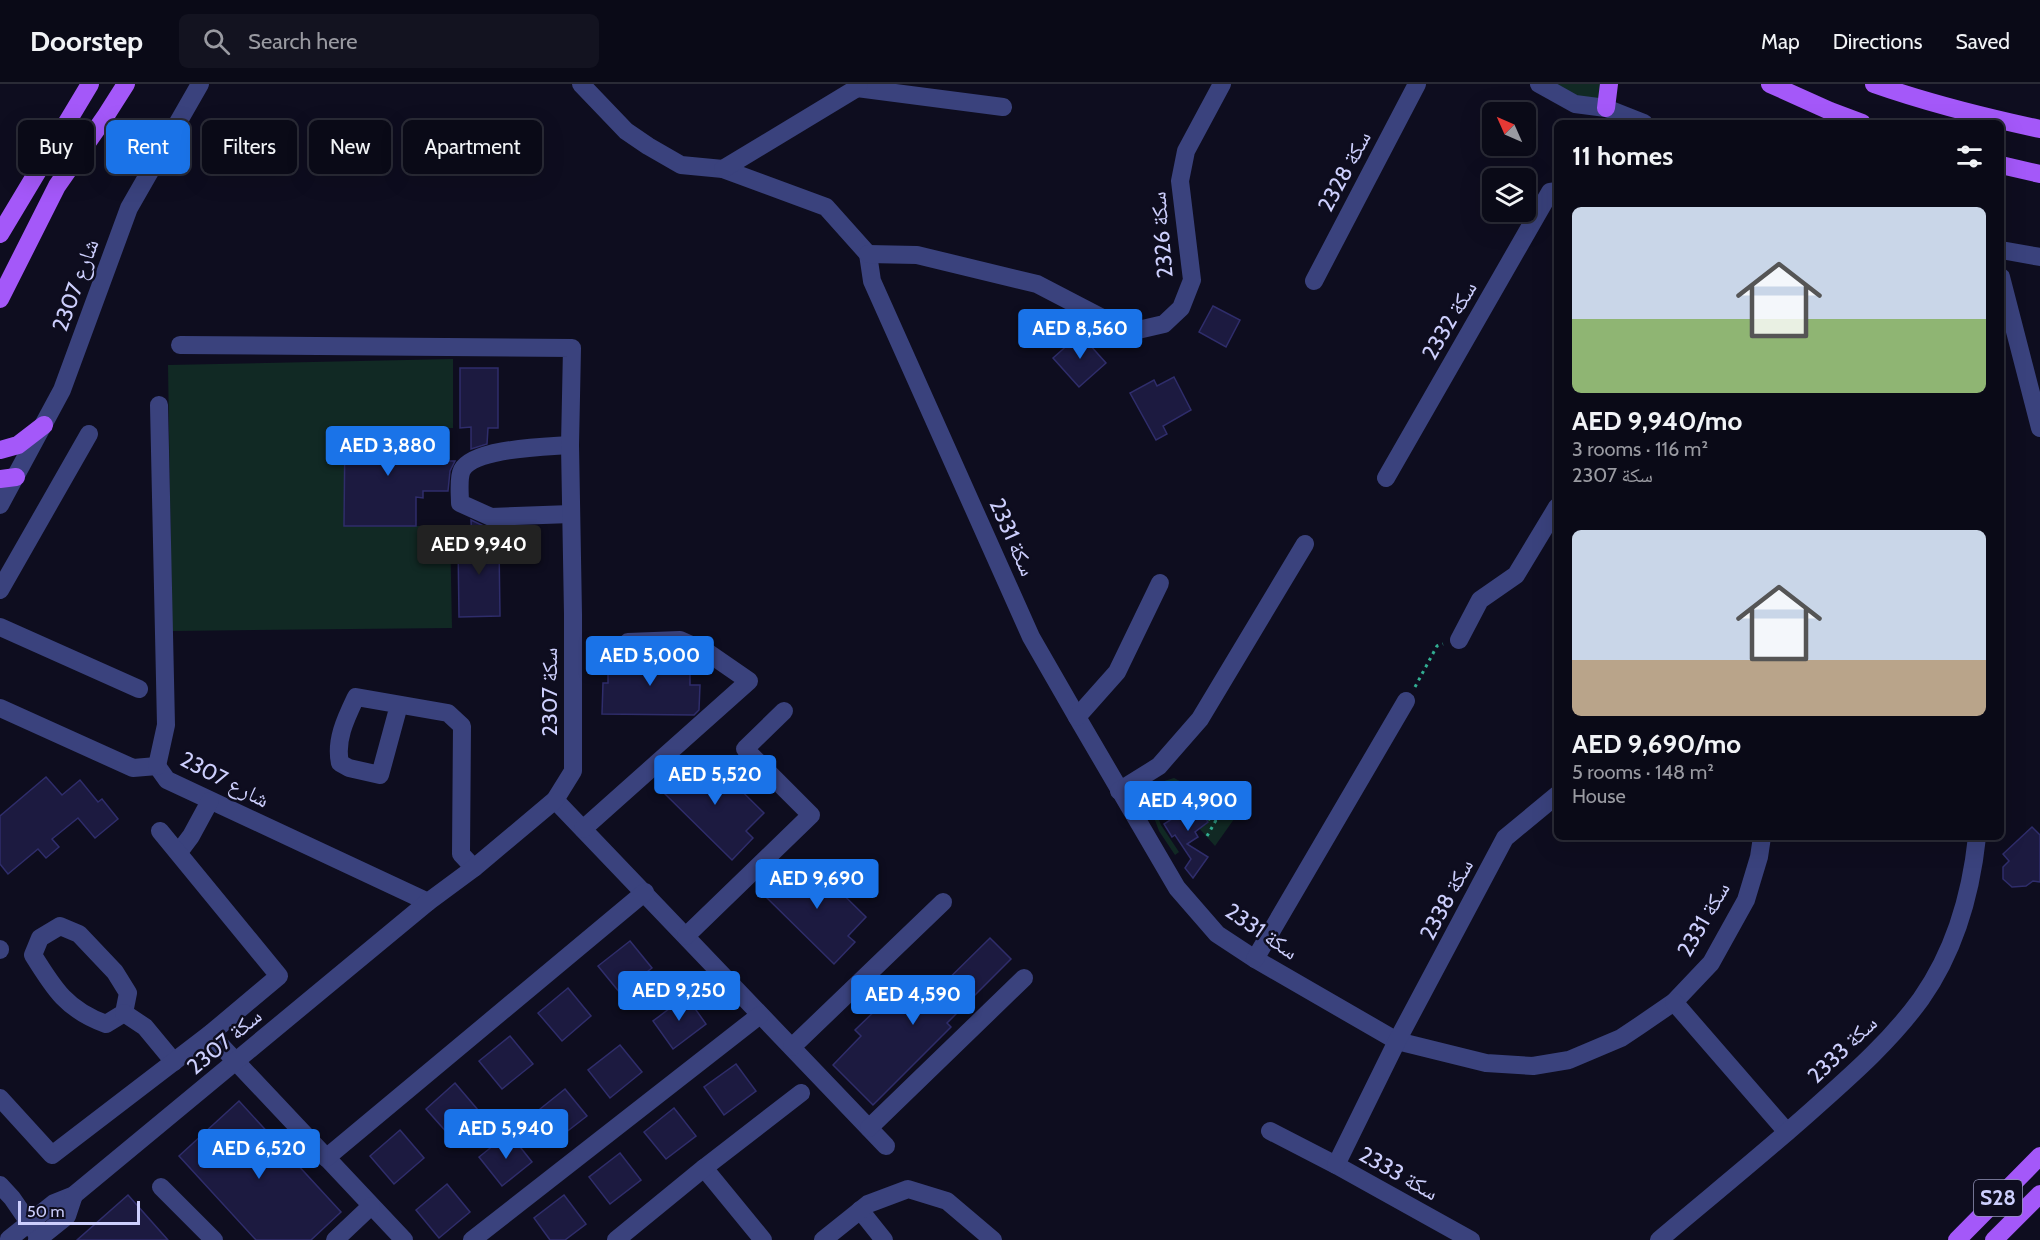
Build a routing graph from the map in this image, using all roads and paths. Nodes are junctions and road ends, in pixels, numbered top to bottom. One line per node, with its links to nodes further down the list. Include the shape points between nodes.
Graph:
1 (90, 84): 23 (main road)
2 (126, 84): 29 (main road, via 57,186)
3 (200, 84): 32 (street, 2307 شارع, via 129,208 62,390)
4 (580, 84): 20 (street, via 626,131 648,146 681,165)
5 (1222, 84): 25 (street, سكة 2326, via 1186,151 1180,181 1192,280 1181,308 1164,324 1138,330 1110,322 1037,284 917,255)
6 (1417, 84): 27 (street, سكة 2328)
7 (1539, 84): 13 (street)
8 (1874, 84): 16 (main road)
9 (1771, 85): 15 (main road)
10 (858, 86): 12 (street); 20 (street)
11 (1610, 86): 13 (main road)
12 (1003, 107)
13 (1606, 116): 14 (street)
14 (1628, 120)
15 (1855, 120)
16 (1997, 120)
17 (2004, 121): 18 (main road)
18 (2040, 129)
19 (2004, 166): 21 (main road)
20 (723, 170): 25 (street, via 826,207)
21 (2040, 174)
22 (1554, 191): 38 (street, سكة 2332, via 1550,192)
23 (0, 234)
24 (2004, 251): 26 (street)
25 (868, 254): 53 (street, سكة 2331, via 872,281 1027,626)
26 (2040, 257)
27 (1314, 281)
28 (2004, 289): 33 (street)
29 (0, 299)
30 (180, 345): 35 (street, سكة 2307, via 572,348)
31 (159, 405): 54 (street, via 166,725)
32 (44, 425): 36 (main road, via 18,445); 37 (street, 2307 شارع)
33 (2040, 428)
34 (89, 434): 44 (street)
35 (570, 445): 41 (street, سكة 2307); 41 (street, via 494,452 469,462 461,471 460,503 491,517)
36 (0, 450)
37 (8, 478): 39 (street, 2307 شارع)
38 (1386, 478)
39 (0, 505)
40 (1554, 512): 46 (street, via 1516,575 1480,600)
41 (571, 514): 57 (street, سكة 2307, via 573,771)
42 (1305, 544): 55 (street, via 1200,719 1159,766)
43 (1160, 583): 53 (street, via 1117,672)
44 (0, 590)
45 (0, 627): 48 (street)
46 (1458, 640): 49 (path, via 1437,646)
47 (628, 642): 62 (street, via 680,640 707,652 749,681)
48 (139, 689)
49 (1406, 701): 73 (street)
50 (399, 705): 50 (street, via 380,775 340,763 337,749 356,697); 68 (street, via 448,713 462,726 461,854)
51 (0, 708): 54 (street, 2307 شارع, via 133,768)
52 (784, 711): 72 (street, via 745,749 811,815)
53 (1077, 717): 55 (street, سكة 2331)
54 (157, 766): 58 (street, 2307 شارع, via 167,780)
55 (1119, 791): 73 (street, سكة 2331, via 1177,888 1217,934)
56 (1554, 797): 79 (street, سكة 2338, via 1505,838)
57 (555, 800): 62 (street); 68 (street, سكة 2307)
58 (210, 801): 67 (street); 70 (street, 2307 شارع)
59 (1203, 812): 61 (path)
60 (1219, 815): 61 (path)
61 (1216, 820): 64 (path)
62 (584, 829): 69 (street)
63 (160, 831): 67 (street)
64 (1207, 836)
65 (1762, 840): 75 (street, سكة 2331, via 1746,900 1711,963)
66 (1977, 840): 87 (street, سكة 2333, via 1961,917 1945,958 1922,998 1863,1065)
67 (178, 852): 78 (street, via 279,976)
68 (474, 868): 70 (street, سكة 2307)
69 (645, 892): 72 (street); 90 (street)
70 (428, 902): 82 (street, سكة 2307)
71 (943, 902): 80 (street)
72 (686, 936): 77 (street)
73 (1255, 959): 79 (street, سكة 2331)
74 (1024, 978): 85 (street)
75 (1674, 1002): 79 (street, سكة 2331, via 1621,1038 1569,1060 1533,1066 1486,1063); 87 (street)
76 (123, 1012): 76 (street, via 128,993 116,972 79,934 60,926 40,938 33,956 70,1006 106,1024); 81 (street, via 145,1027)
77 (760, 1015): 80 (street); 103 (street)
78 (210, 1034): 81 (street); 82 (street)
79 (1397, 1041): 91 (street, سكة 2333)
80 (792, 1047): 85 (street)
81 (174, 1062): 84 (street, via 52,1155)
82 (235, 1063): 90 (street); 98 (street, سكة 2307, via 74,1195 67,1216)
83 (801, 1093): 92 (street)
84 (0, 1098)
85 (869, 1128): 88 (street)
86 (1270, 1131): 91 (street, سكة 2333)
87 (1787, 1132): 110 (street, سكة 2333)
88 (886, 1146)
89 (2040, 1156): 111 (main road, S28)
90 (326, 1158): 96 (street)
91 (1336, 1165): 109 (street, سكة 2333)
92 (704, 1168): 104 (street); 105 (street)
93 (0, 1185): 98 (street)
94 (162, 1187): 100 (street)
95 (2040, 1194): 112 (main road, S28)
96 (371, 1206): 101 (street); 102 (street)
97 (860, 1210): 106 (street); 107 (street); 108 (street, via 908,1189 947,1201)
98 (41, 1232): 99 (street, سكة 2307)
99 (6, 1236)
100 (214, 1240)
101 (334, 1240)
102 (404, 1240)
103 (472, 1240)
104 (616, 1240)
105 (763, 1240)
106 (823, 1240)
107 (884, 1240)
108 (993, 1240)
109 (1471, 1240)
110 (1659, 1240)
111 (1957, 1240)
112 (1994, 1240)

